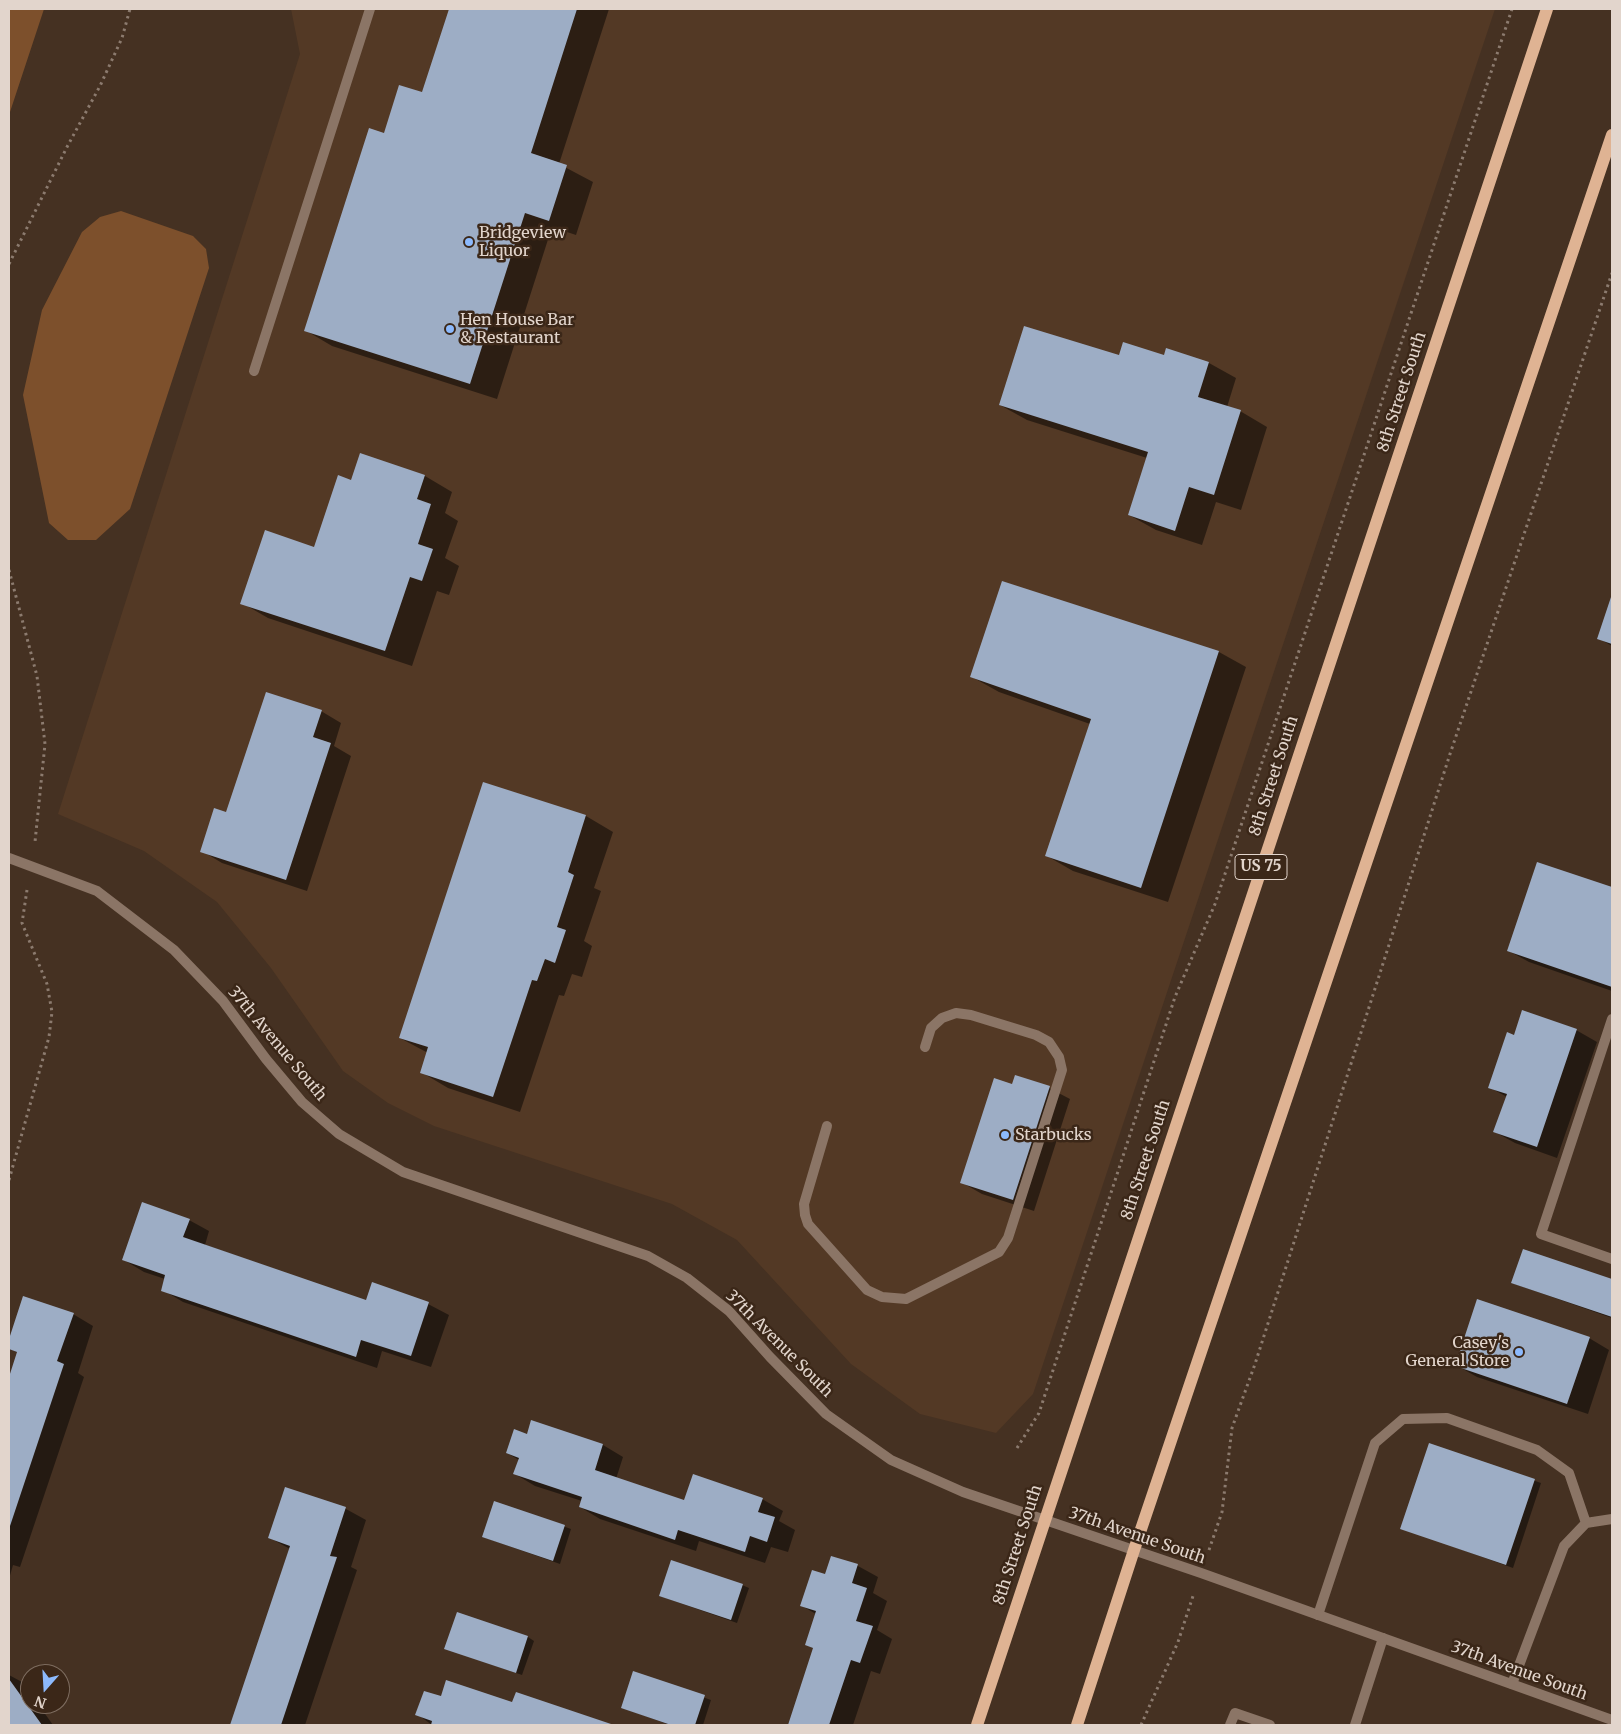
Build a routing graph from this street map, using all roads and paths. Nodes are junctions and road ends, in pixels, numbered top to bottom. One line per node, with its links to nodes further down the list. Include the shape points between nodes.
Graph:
1 (130, 9): 6 (path, via 122,38 100,86)
2 (370, 9): 8 (street)
3 (1512, 9): 18 (path, via 1215,904 1175,997 1039,1413)
4 (1547, 9): 20 (main road, 8th Street South / US 75)
5 (1612, 135): 22 (main road)
6 (9, 264)
7 (1612, 273): 23 (path, via 1450,754 1232,1428 1222,1512)
8 (254, 371)
9 (9, 570): 10 (path, via 37,676 44,735)
10 (38, 818)
11 (9, 858): 20 (street, 37th Avenue South, via 97,891 174,950 223,1001 302,1102 339,1134 403,1172 648,1256 687,1278 729,1311 826,1414 891,1460 963,1492)
12 (22, 923): 16 (path, via 47,984 52,1012 49,1037)
13 (1612, 1019): 17 (street, via 1541,1234)
14 (925, 1047): 15 (street, via 932,1028 942,1018 956,1013 971,1014 1036,1035 1049,1042 1059,1057 1060,1078 1008,1238 999,1252 906,1299 882,1297 867,1290 808,1224 805,1215 804,1204)
15 (827, 1126)
16 (9, 1180)
17 (1612, 1259)
18 (1017, 1448)
19 (1612, 1518): 21 (street)
20 (1044, 1520): 22 (street, 37th Avenue South); 28 (main road, 8th Street South / US 75)
21 (1586, 1523): 24 (street, via 1569,1473 1537,1450 1448,1418 1403,1419 1375,1443); 26 (street, via 1564,1546)
22 (1134, 1550): 23 (street, 37th Avenue South); 29 (main road)
23 (1201, 1574): 24 (street, 37th Avenue South); 30 (path, via 1178,1642)
24 (1318, 1615): 25 (street, 37th Avenue South)
25 (1383, 1638): 26 (street, 37th Avenue South); 33 (street)
26 (1512, 1684): 27 (street, 37th Avenue South)
27 (1612, 1720)
28 (977, 1725)
29 (1077, 1725)
30 (1141, 1725)
31 (1230, 1725): 32 (street, via 1234,1713)
32 (1270, 1725)
33 (1355, 1725)

